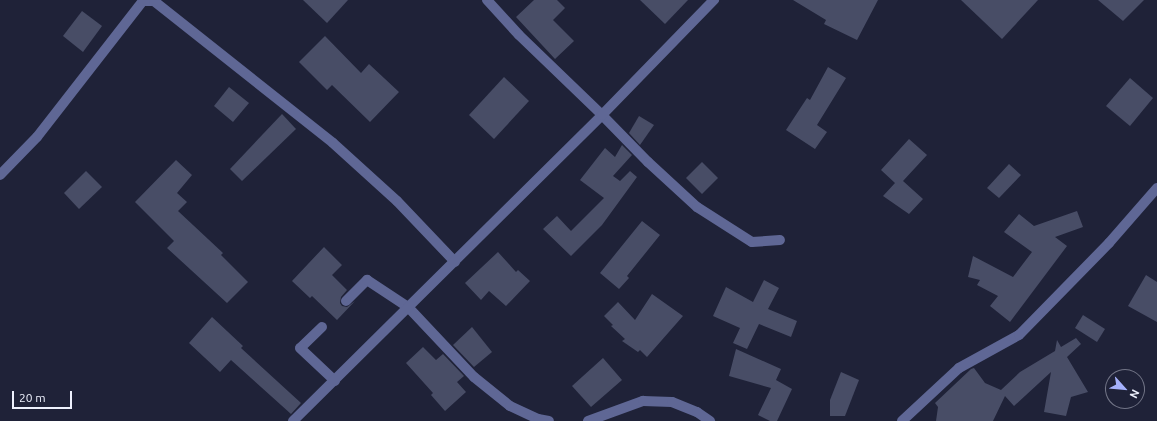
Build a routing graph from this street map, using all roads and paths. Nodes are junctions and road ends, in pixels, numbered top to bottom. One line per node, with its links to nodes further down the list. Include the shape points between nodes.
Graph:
1 (142, 0): 5 (street, via 36,136); 8 (street, via 154,1 333,143 397,202)
2 (487, 0): 4 (street, via 519,35)
3 (714, 0): 4 (street)
4 (602, 115): 7 (street, via 697,207 752,242); 8 (street)
5 (0, 175)
6 (1157, 188): 17 (street, via 1109,243 1019,335 958,368)
7 (780, 240)
8 (455, 262): 10 (street)
9 (346, 301): 10 (street, via 367,280)
10 (408, 307): 12 (street); 14 (street, via 474,377 510,406 538,419)
11 (322, 327): 12 (street, via 300,348)
12 (335, 381): 13 (street)
13 (293, 421)
14 (549, 421)
15 (588, 421): 16 (street, via 643,401 672,402 697,412)
16 (710, 421)
17 (902, 421)

